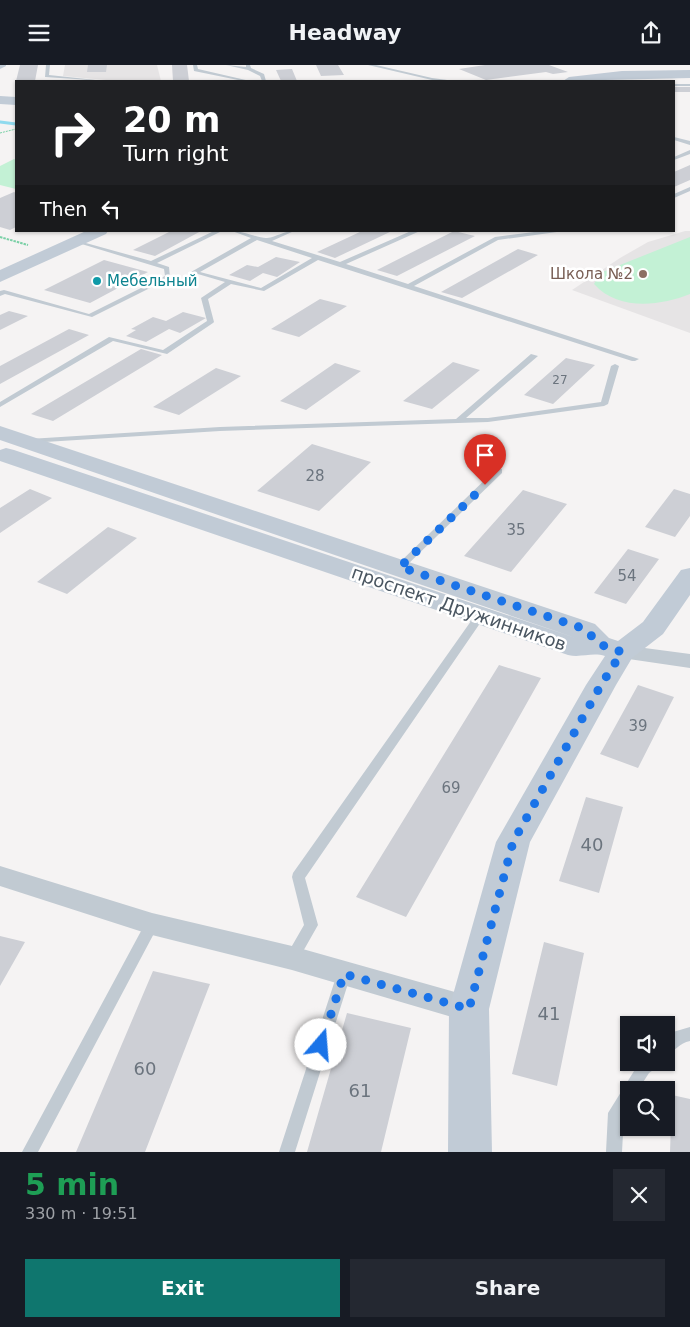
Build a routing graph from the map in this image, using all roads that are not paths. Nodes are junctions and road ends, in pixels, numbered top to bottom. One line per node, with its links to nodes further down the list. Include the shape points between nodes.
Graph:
1 (48, 65): 7 (lane, via 47,76)
2 (195, 65): 8 (lane, via 196,70)
3 (228, 65): 5 (lane)
4 (370, 65): 10 (lane)
5 (248, 67): 9 (lane, via 262,75)
6 (690, 74): 11 (street, via 622,75)
7 (92, 80)
8 (229, 80)
9 (264, 80)
10 (442, 80)
11 (578, 80)
12 (675, 85): 13 (lane)
13 (690, 85)
14 (0, 100): 15 (street)
15 (15, 101)
16 (675, 138): 17 (lane)
17 (690, 143)
18 (690, 152): 19 (lane)
19 (675, 159)
20 (690, 189): 22 (lane)
21 (675, 190): 22 (lane)
22 (683, 192): 23 (lane); 24 (lane)
23 (690, 194)
24 (675, 196)
25 (98, 232): 32 (street)
26 (217, 232): 35 (lane)
27 (237, 232): 31 (lane)
28 (288, 232): 33 (lane)
29 (415, 232): 36 (lane)
30 (553, 232): 39 (lane, via 497,239)
31 (256, 238): 33 (lane); 38 (lane, via 194,272)
32 (77, 241): 35 (lane); 37 (street)
33 (266, 241): 34 (lane)
34 (316, 258): 36 (lane); 38 (lane, via 262,290)
35 (152, 263): 40 (lane, via 167,268 168,277 90,316 4,292)
36 (339, 265): 39 (lane)
37 (0, 277)
38 (230, 282): 44 (lane, via 204,298 211,322 164,352 112,339)
39 (407, 287): 42 (lane)
40 (0, 294)
41 (534, 356): 45 (lane)
42 (635, 359)
43 (615, 366): 45 (lane, via 604,404)
44 (0, 405)
45 (458, 421): 47 (lane, via 220,429)
46 (0, 433): 47 (street, проспект Дружинников)
47 (26, 441): 50 (street, проспект Дружинников)
48 (0, 453): 52 (street, проспект Дружинников)
49 (499, 471): 50 (lane)
50 (400, 567): 53 (street, проспект Дружинников, via 585,629)
51 (690, 576): 53 (street, via 652,629)
52 (480, 615): 53 (street, проспект Дружинников, via 578,648); 57 (lane, via 298,877 311,925)
53 (611, 648): 54 (street); 59 (street, via 591,702 513,842)
54 (690, 661)
55 (0, 876): 56 (street)
56 (152, 924): 57 (street); 63 (lane)
57 (292, 959): 58 (street)
58 (344, 974): 59 (street); 64 (lane)
59 (469, 1009): 65 (street)
60 (690, 1034): 61 (lane)
61 (675, 1040)
62 (620, 1107): 66 (lane, via 616,1113)
63 (30, 1152)
64 (287, 1152)
65 (470, 1152)
66 (614, 1152)

